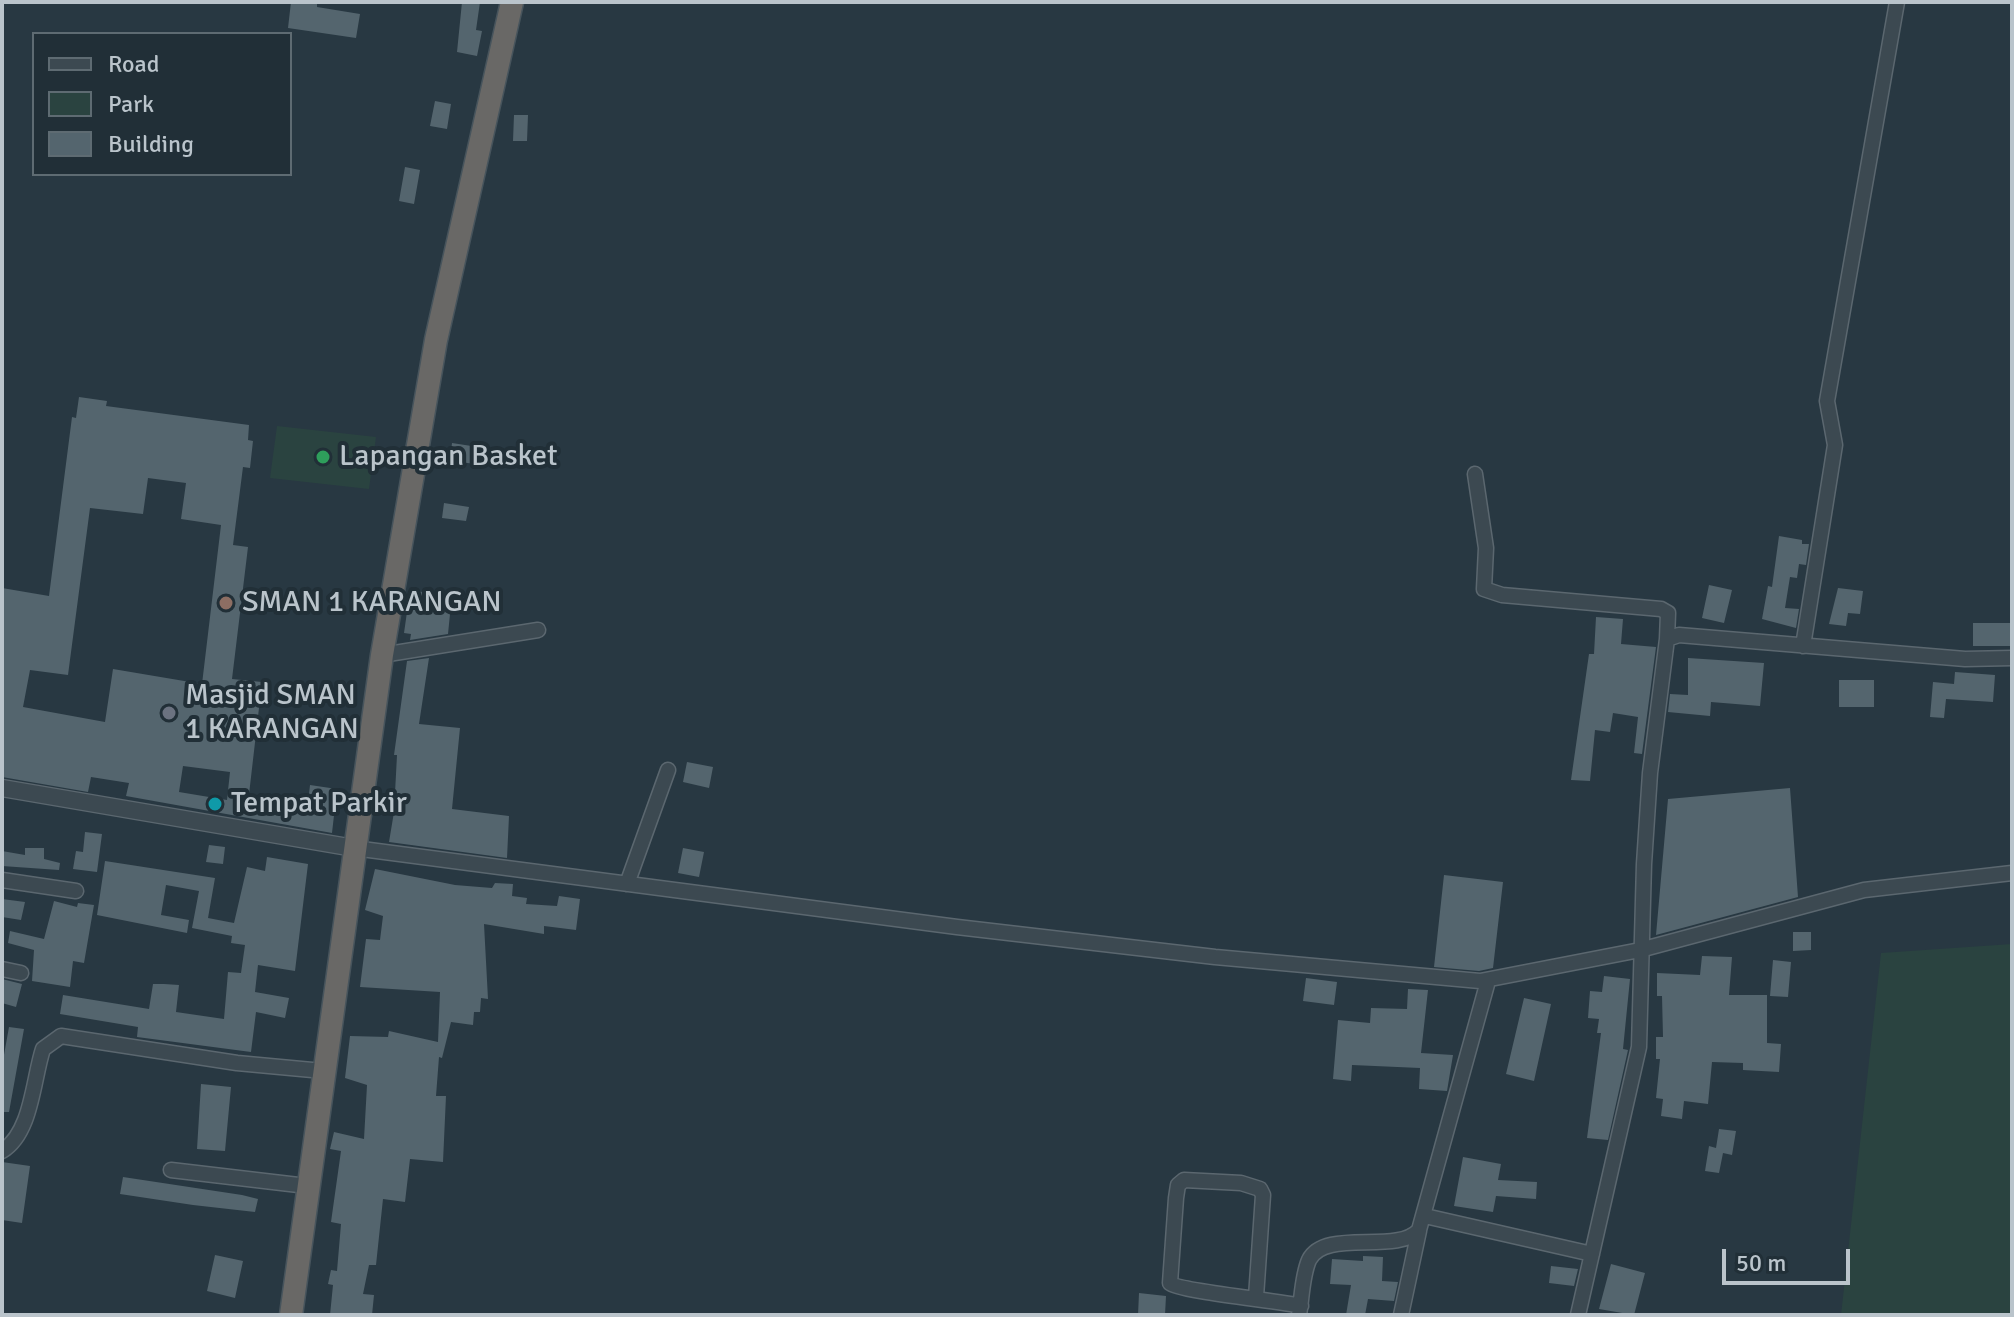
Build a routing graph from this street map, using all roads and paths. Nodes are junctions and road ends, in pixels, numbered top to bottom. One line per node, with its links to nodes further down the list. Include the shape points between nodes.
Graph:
1 (512, 2): 7 (highway, via 436,340)
2 (1897, 2): 6 (street, via 1827,401 1835,445)
3 (1475, 474): 5 (street, via 1486,548 1484,589 1661,609 1668,613)
4 (538, 630): 7 (street)
5 (1667, 639): 6 (street, via 1679,635); 16 (street, via 1650,773)
6 (1803, 646): 8 (street)
7 (382, 655): 11 (highway)
8 (2012, 658)
9 (668, 770): 14 (street)
10 (2, 788): 11 (street)
11 (354, 848): 14 (street); 20 (highway)
12 (2012, 873): 16 (street, via 1864,890)
13 (2, 880): 15 (street)
14 (627, 884): 19 (street, via 1215,957)
15 (76, 891)
16 (1640, 950): 19 (street); 25 (street, via 1639,1047)
17 (2, 969): 18 (street)
18 (21, 973)
19 (1488, 981): 24 (street)
20 (323, 1071): 21 (street, via 61,1036 43,1049 22,1126); 23 (highway)
21 (2, 1151)
22 (171, 1170): 23 (street)
23 (307, 1186): 28 (highway)
24 (1422, 1223): 25 (street); 27 (street, via 1408,1239 1316,1251 1307,1265); 29 (street)
25 (1592, 1254): 30 (street)
26 (1256, 1297): 26 (street, via 1170,1283 1176,1198 1184,1180 1260,1189); 27 (street)
27 (1300, 1310)
28 (291, 1315)
29 (1401, 1315)
30 (1578, 1315)

